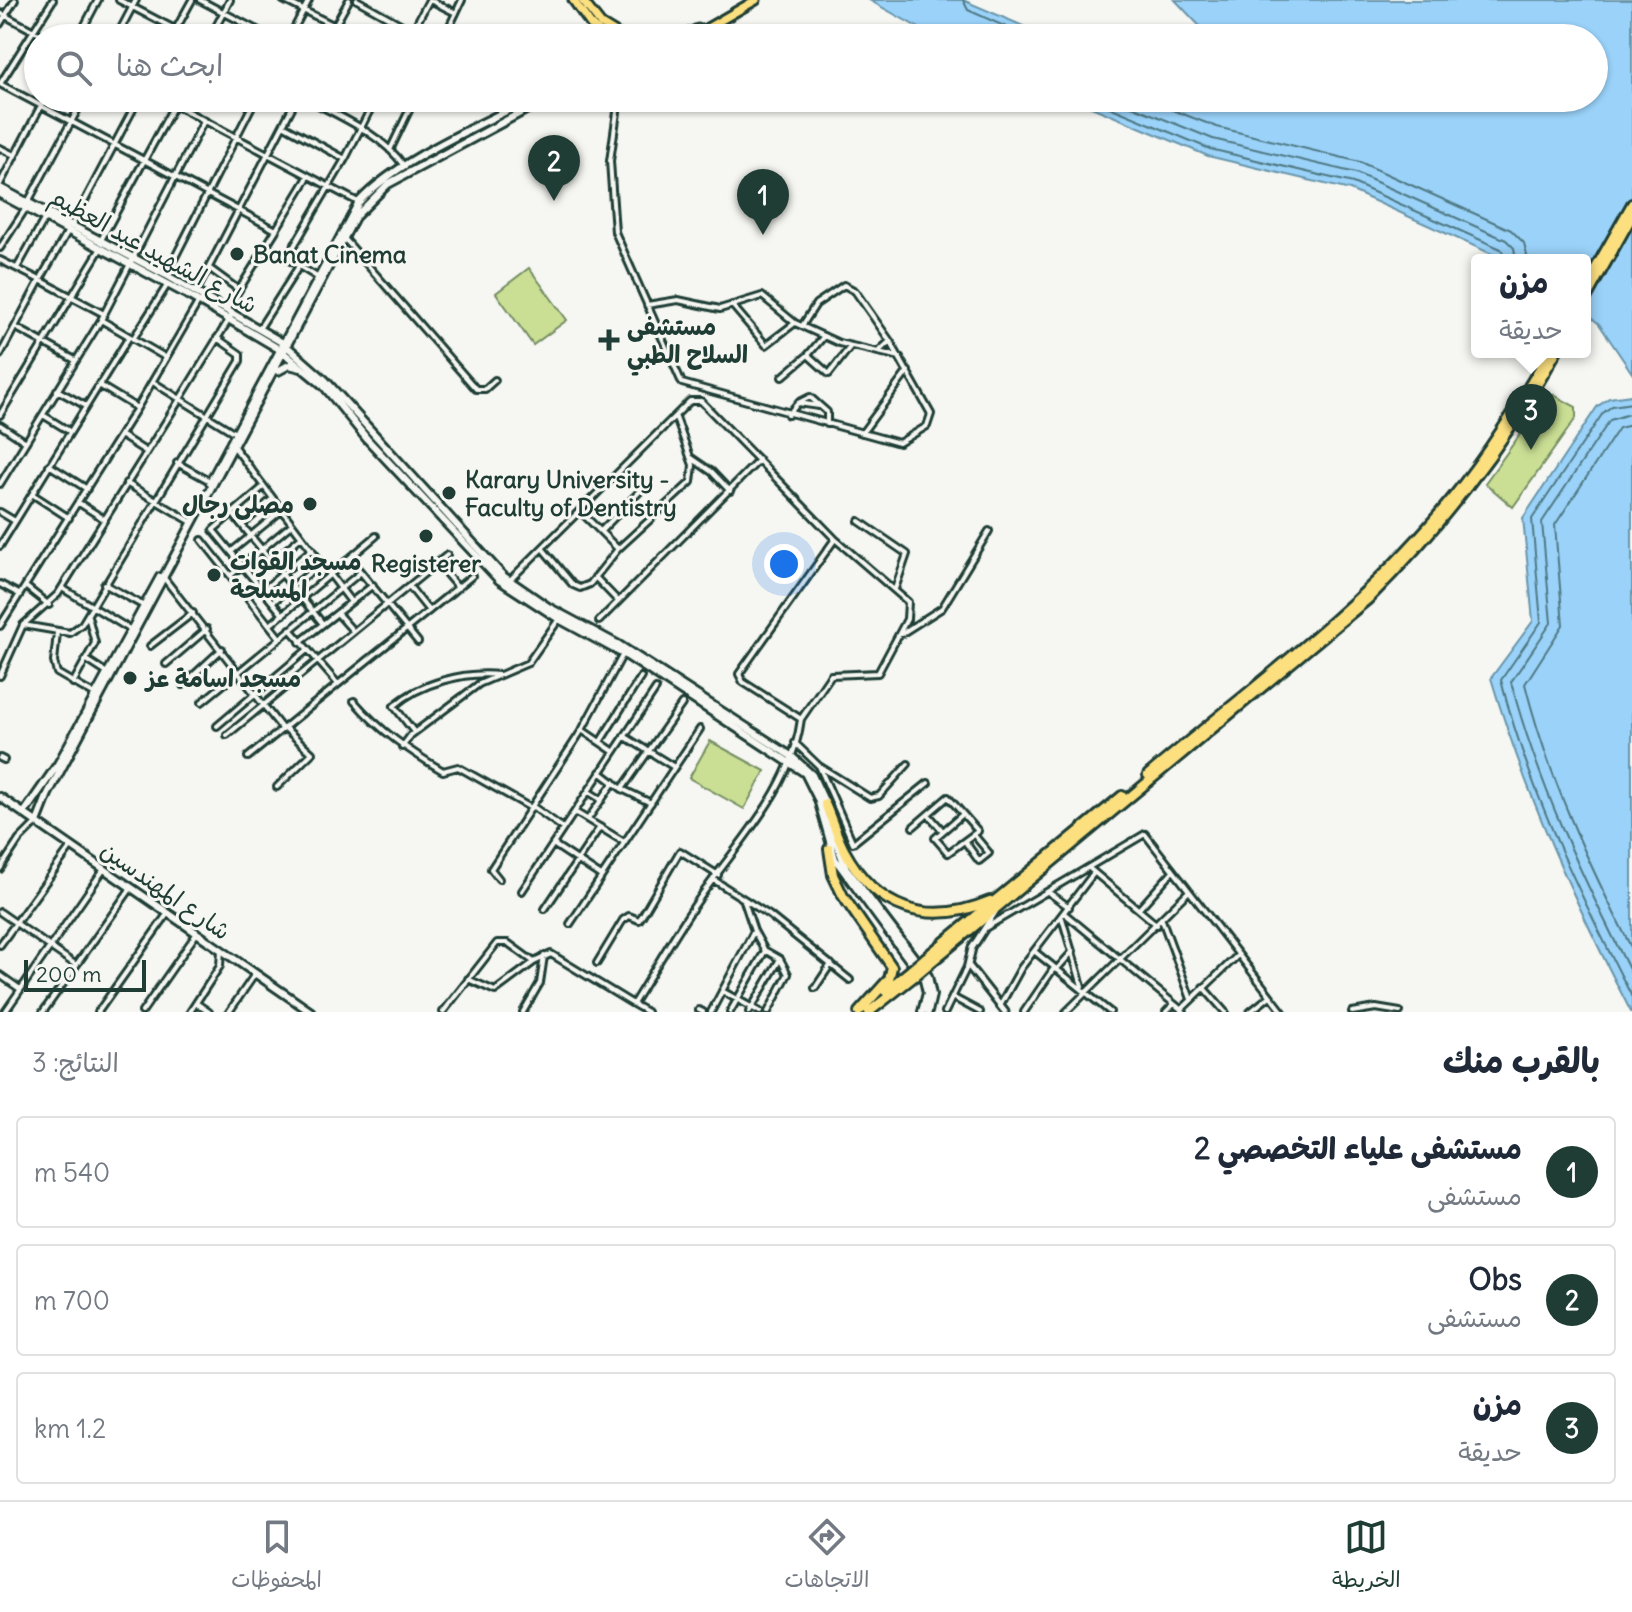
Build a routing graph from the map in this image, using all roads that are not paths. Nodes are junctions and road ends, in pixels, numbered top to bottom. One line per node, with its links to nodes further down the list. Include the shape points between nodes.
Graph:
1 (53, 0): 25 (street)
2 (98, 0): 26 (street)
3 (119, 0): 18 (street)
4 (136, 0): 18 (street)
5 (192, 0): 29 (street)
6 (200, 0): 20 (street)
7 (230, 0): 20 (street)
8 (283, 0): 19 (street)
9 (309, 0): 19 (street)
10 (349, 0): 34 (street)
11 (357, 0): 35 (street)
12 (430, 0): 21 (street); 36 (street)
13 (462, 0): 21 (street)
14 (573, 0): 38 (main road)
15 (582, 0): 39 (main road)
16 (756, 0): 23 (main road)
17 (12, 2): 22 (street)
18 (133, 7): 27 (street); 28 (street)
19 (304, 11): 32 (street); 33 (street)
20 (223, 12): 30 (street); 31 (street)
21 (456, 13): 37 (street)
22 (3, 15): 24 (street); 40 (street)
23 (715, 23)
24 (0, 24)
25 (38, 24)
26 (85, 24)
27 (124, 24)
28 (166, 24)
29 (179, 24)
30 (217, 24)
31 (246, 24)
32 (297, 24)
33 (332, 24)
34 (335, 24)
35 (400, 24)
36 (417, 24)
37 (451, 24)
38 (594, 24)
39 (601, 24)
40 (24, 26)
41 (24, 47): 42 (street, via 0,84)
42 (24, 96)
43 (37, 112): 66 (street)
44 (55, 112): 57 (street)
45 (77, 112): 57 (street)
46 (132, 112): 62 (street)
47 (170, 112): 68 (street)
48 (188, 112): 58 (street)
49 (248, 112): 61 (street)
50 (290, 112): 59 (street)
51 (330, 112): 60 (street)
52 (369, 112): 60 (street)
53 (408, 112): 64 (street)
54 (506, 112): 69 (main road)
55 (522, 112): 84 (main road, via 388,184 363,206)
56 (617, 112): 104 (street, via 610,161 615,232)
57 (72, 121): 62 (street); 78 (street)
58 (204, 121): 61 (street); 70 (street)
59 (283, 125): 65 (street); 67 (street)
60 (361, 129): 64 (street); 67 (street)
61 (234, 137): 65 (street); 74 (street)
62 (116, 143): 68 (street); 82 (street)
63 (0, 148): 66 (street)
64 (390, 150): 69 (street)
65 (268, 154): 71 (street); 79 (street)
66 (14, 155): 72 (street)
67 (345, 159): 73 (street)
68 (146, 160): 70 (street); 85 (street)
69 (405, 166): 76 (main road)
70 (175, 176): 74 (street); 90 (street)
71 (308, 177): 73 (street); 83 (street)
72 (0, 186): 78 (main road, شارع الشهيد عبد العظيم)
73 (327, 187): 76 (street); 88 (street)
74 (206, 193): 79 (street); 94 (street)
75 (0, 194): 78 (main road, شارع الشهيد عبد العظيم)
76 (359, 202): 84 (main road)
77 (1632, 204): 95 (highway)
78 (27, 205): 80 (main road, شارع الشهيد عبد العظيم); 87 (street)
79 (238, 209): 83 (street); 93 (street)
80 (44, 215): 82 (main road, شارع الشهيد عبد العظيم); 92 (street)
81 (1632, 216): 99 (highway)
82 (70, 228): 85 (main road, شارع الشهيد عبد العظيم); 97 (street)
83 (276, 230): 86 (street)
84 (342, 236): 96 (main road); 112 (main road); 134 (street, via 476,389)
85 (101, 244): 90 (main road, شارع الشهيد عبد العظيم); 102 (street)
86 (266, 246): 88 (street); 100 (street)
87 (0, 248)
88 (287, 258): 91 (street)
89 (0, 260): 92 (street)
90 (132, 261): 94 (main road, شارع الشهيد عبد العظيم); 98 (main road, شارع الشهيد عبد العظيم); 107 (street)
91 (299, 266): 96 (street); 111 (street)
92 (17, 268): 97 (street)
93 (209, 268): 100 (street); 101 (street)
94 (166, 275): 101 (main road, شارع الشهيد عبد العظيم)
95 (1591, 276)
96 (317, 277): 120 (main road)
97 (40, 280): 102 (street); 110 (street)
98 (168, 284): 103 (main road, شارع الشهيد عبد العظيم); 114 (street)
99 (1591, 289)
100 (239, 290): 106 (street)
101 (196, 292): 106 (main road, شارع الشهيد عبد العظيم)
102 (72, 295): 107 (street); 118 (street)
103 (199, 301): 106 (main road, شارع الشهيد عبد العظيم); 124 (street)
104 (647, 305): 105 (street, via 678,300 720,309); 144 (street, via 686,386)
105 (732, 305): 108 (street, via 762,296); 108 (street, via 764,344)
106 (230, 313): 111 (main road, شارع الشهيد عبد العظيم); 115 (street); 116 (main road, شارع الشهيد عبد العظيم)
107 (103, 317): 114 (street); 128 (street)
108 (795, 323): 109 (street)
109 (802, 326): 113 (street); 117 (street, via 816,304 839,285 848,285)
110 (15, 327): 118 (street); 122 (street)
111 (259, 329): 120 (main road, شارع الشهيد عبد العظيم)
112 (298, 329): 120 (main road); 129 (main road, via 296,346)
113 (824, 336): 119 (street); 123 (street)
114 (131, 338): 124 (street); 136 (street)
115 (217, 338): 139 (street); 145 (street, via 241,357)
116 (265, 340): 120 (main road, شارع الشهيد عبد العظيم); 130 (main road, via 274,353)
117 (890, 341): 121 (street); 125 (street)
118 (44, 344): 128 (street); 142 (street)
119 (850, 347): 121 (street); 123 (street, via 829,374)
120 (284, 349): 129 (main road); 130 (main road); 131 (main road)
121 (878, 352): 125 (street)
122 (0, 355)
123 (808, 355): 133 (street)
124 (165, 357): 135 (street)
125 (900, 357): 132 (street)
126 (1546, 358): 138 (highway)
127 (1552, 358): 138 (highway)
128 (75, 360): 137 (street)
129 (305, 361): 165 (main road)
130 (272, 371): 131 (main road, via 289,365); 150 (main road); 154 (main road)
131 (307, 371): 165 (main road)
132 (908, 371): 151 (street); 151 (street, via 931,414 929,424 899,443)
133 (782, 377)
134 (495, 380)
135 (153, 382): 139 (street); 141 (street)
136 (99, 385): 140 (street); 141 (street)
137 (57, 390): 140 (street); 143 (street)
138 (1530, 391): 336 (highway, via 1462,486 1363,593)
139 (180, 399): 145 (street); 155 (street)
140 (86, 406): 149 (street)
141 (137, 408): 152 (street)
142 (0, 415)
143 (43, 415): 149 (street); 153 (street)
144 (788, 415): 147 (street); 147 (street, via 810,397 828,413)
145 (207, 416): 150 (street); 158 (street)
146 (676, 418): 156 (street); 157 (street, via 690,401 701,401); 174 (street)
147 (827, 424): 151 (street)
148 (0, 425): 153 (street)
149 (69, 431): 159 (street)
150 (236, 434): 154 (main road)
151 (862, 434)
152 (120, 435): 155 (street); 166 (street)
153 (26, 442): 162 (street)
154 (233, 445): 160 (main road); 164 (street); 207 (main road)
155 (146, 452): 161 (street)
156 (690, 457): 167 (street); 193 (street, via 691,482)
157 (759, 460): 167 (street); 188 (street)
158 (177, 463): 160 (street); 170 (street)
159 (49, 465): 166 (street); 168 (street)
160 (211, 481): 179 (main road)
161 (126, 483): 170 (street); 177 (street)
162 (0, 484)
163 (647, 484): 183 (street)
164 (262, 488): 169 (street); 175 (street)
165 (418, 488): 210 (main road)
166 (87, 489): 171 (street)
167 (730, 491): 225 (street)
168 (32, 494): 176 (street); 178 (street)
169 (271, 500): 172 (street); 182 (street)
170 (155, 501): 179 (street); 212 (street)
171 (78, 502): 176 (street); 177 (street)
172 (281, 511): 181 (street); 186 (street)
173 (0, 512): 178 (street)
174 (581, 512): 183 (street); 192 (street)
175 (232, 513): 182 (street); 195 (street, via 213,530)
176 (69, 518): 214 (street)
177 (104, 519): 217 (street)
178 (15, 521): 190 (street)
179 (190, 521): 207 (main road)
180 (859, 521): 220 (street, via 907,554)
181 (292, 524): 187 (street); 194 (street)
182 (242, 525): 186 (street)
183 (601, 531): 193 (street)
184 (989, 531): 249 (street, via 942,608)
185 (376, 536): 197 (street)
186 (250, 537): 194 (street); 195 (street)
187 (301, 537): 191 (street); 198 (street)
188 (835, 539): 220 (street); 276 (street, via 739,674 743,682)
189 (202, 540): 204 (street)
190 (0, 546)
191 (312, 549): 199 (street); 203 (street)
192 (543, 549): 209 (street, via 577,588); 210 (street)
193 (618, 549): 209 (street)
194 (261, 550): 198 (street); 201 (street)
195 (232, 551): 201 (street)
196 (447, 555): 200 (street)
197 (351, 559): 202 (street); 205 (street)
198 (272, 562): 203 (street); 208 (street)
199 (322, 563): 205 (street); 215 (street)
200 (437, 563): 216 (street); 219 (street)
201 (244, 565): 204 (street); 208 (street)
202 (361, 572): 213 (street); 218 (street)
203 (282, 574): 215 (street); 221 (street)
204 (231, 575): 241 (street)
205 (331, 575): 218 (street); 223 (street)
206 (472, 576): 219 (street)
207 (162, 577): 230 (main road); 233 (street); 266 (main road)
208 (253, 577): 221 (street)
209 (595, 577): 225 (street)
210 (508, 583): 237 (main road); 291 (main road, via 619,645)
211 (0, 584): 222 (street)
212 (104, 584): 229 (street); 230 (street)
213 (373, 585): 226 (street); 227 (street)
214 (25, 586): 222 (street); 228 (street)
215 (292, 586): 223 (street); 224 (street)
216 (409, 586): 227 (street); 232 (street)
217 (62, 588): 228 (street); 229 (street)
218 (340, 588): 226 (street); 231 (street)
219 (458, 588): 232 (street)
220 (895, 589): 249 (street, via 909,608)
221 (263, 590): 224 (street)
222 (17, 593): 242 (street)
223 (303, 599): 231 (street); 235 (street)
224 (273, 601): 235 (street)
225 (618, 601): 238 (street)
226 (351, 602): 234 (street)
227 (387, 603): 243 (street); 247 (street)
228 (49, 605): 240 (street)
229 (91, 606): 236 (street); 246 (street)
230 (144, 606): 246 (main road)
231 (313, 610): 239 (street); 245 (street)
232 (429, 611): 243 (street)
233 (193, 613): 244 (street); 253 (street)
234 (337, 613): 239 (street); 247 (street)
235 (283, 615): 241 (street)
236 (88, 616): 248 (street, via 76,632); 257 (street, via 95,643)
237 (559, 619): 256 (main road); 262 (street, via 528,663)
238 (599, 621)
239 (323, 624): 251 (street)
240 (23, 625): 248 (street); 263 (street)
241 (270, 625): 250 (street)
242 (0, 626)
243 (408, 628): 252 (street); 267 (street)
244 (207, 629): 254 (street); 259 (street)
245 (290, 629): 250 (street); 251 (street)
246 (131, 630): 261 (main road)
247 (353, 631): 258 (street)
248 (57, 632): 265 (street, via 55,668)
249 (899, 636): 276 (street, via 878,673 831,675)
250 (279, 637): 260 (street)
251 (300, 642): 255 (street)
252 (418, 642)
253 (150, 646)
254 (222, 649): 260 (street); 268 (street)
255 (307, 650): 258 (street); 270 (street)
256 (623, 654): 280 (street); 291 (main road)
257 (87, 660): 261 (street); 265 (street)
258 (316, 660): 267 (street); 275 (street)
259 (166, 664)
260 (238, 670): 270 (street); 273 (street)
261 (107, 673): 266 (main road)
262 (502, 675): 281 (street, via 479,684); 281 (street, via 480,673 414,691 394,706)
263 (0, 676)
264 (641, 677): 285 (street)
265 (73, 683): 271 (street)
266 (104, 683): 271 (main road); 284 (main road)
267 (338, 684): 278 (street)
268 (183, 685)
269 (656, 689): 283 (street)
270 (254, 693): 275 (street); 277 (street)
271 (95, 695): 284 (main road)
272 (354, 701): 287 (street)
273 (202, 702)
274 (682, 704): 289 (street)
275 (263, 706): 278 (street); 282 (street)
276 (801, 719): 286 (street)
277 (217, 726)
278 (284, 729): 290 (street); 298 (street, via 312,753)
279 (700, 729): 294 (street)
280 (582, 730): 285 (street); 305 (street)
281 (414, 732): 287 (street)
282 (227, 735)
283 (624, 736): 288 (street); 289 (street)
284 (73, 742): 307 (main road); 311 (main road)
285 (600, 742): 288 (street)
286 (795, 743): 291 (street); 293 (street)
287 (402, 747): 305 (street, via 443,771 458,767)
288 (614, 751): 295 (street)
289 (649, 751): 294 (street); 299 (street)
290 (248, 757)
291 (790, 758): 304 (main road, via 812,775); 321 (main road, via 813,787); 329 (street, via 761,817)
292 (908, 764): 293 (street, via 879,796 870,798)
293 (819, 766): 297 (street, via 853,843)
294 (674, 767): 303 (street)
295 (600, 772): 296 (street); 300 (street)
296 (614, 782): 299 (street); 301 (street)
297 (928, 783)
298 (277, 787)
299 (622, 789): 303 (street)
300 (589, 792): 301 (street); 306 (street)
301 (602, 800): 310 (street)
302 (1, 801): 307 (main road, شارع المهندسين)
303 (651, 803): 317 (street)
304 (825, 804): 336 (highway, via 844,851 870,884 896,904 936,915); 406 (main road, via 846,868 928,976 932,995)
305 (532, 807): 314 (street); 330 (street, via 491,869)
306 (575, 812): 310 (street); 314 (street)
307 (24, 813): 311 (main road, شارع المهندسين)
308 (928, 814): 309 (street, via 948,797); 313 (street); 315 (street)
309 (963, 814): 315 (street); 316 (street, via 978,831)
310 (588, 819): 312 (street)
311 (37, 822): 320 (main road, شارع المهندسين); 324 (street)
312 (600, 827): 317 (street); 322 (street)
313 (913, 827)
314 (564, 828): 319 (street)
315 (943, 830): 318 (street, via 935,838 948,853)
316 (974, 835): 318 (street); 318 (street, via 989,853 979,861)
317 (624, 842): 328 (street)
318 (966, 843)
319 (553, 844): 322 (street); 332 (street)
320 (71, 847): 325 (main road, شارع المهندسين); 344 (street)
321 (829, 849): 404 (highway, via 843,896 892,967 889,979); 406 (main road, via 924,980)
322 (578, 860): 328 (street); 338 (street)
323 (1089, 868): 326 (street, via 1143,834); 327 (street); 333 (street)
324 (0, 869)
325 (104, 869): 331 (main road, شارع المهندسين); 351 (street)
326 (1173, 871): 334 (street); 339 (street)
327 (1093, 874): 337 (street); 339 (street)
328 (602, 877): 345 (street)
329 (716, 877): 335 (street); 361 (street, via 680,851 642,916 626,916); 381 (street)
330 (499, 879)
331 (131, 888): 341 (main road, شارع المهندسين); 363 (street)
332 (522, 891)
333 (1047, 891): 337 (street); 347 (street)
334 (1188, 892): 343 (street); 356 (street)
335 (744, 899): 348 (street); 362 (street)
336 (999, 901): 347 (street); 366 (highway, bridge)
337 (1069, 907): 342 (street)
338 (545, 909)
339 (1139, 909): 346 (street)
340 (0, 912): 344 (street)
341 (168, 913): 349 (main road, شارع المهندسين); 391 (street)
342 (1063, 915): 354 (street); 355 (street); 359 (street)
343 (1162, 920): 346 (street); 378 (street)
344 (15, 923): 350 (street); 351 (street)
345 (570, 924)
346 (1157, 925): 359 (street)
347 (983, 929): 364 (street)
348 (754, 931): 353 (street); 375 (street)
349 (197, 933): 352 (main road, شارع المهندسين); 392 (street)
350 (0, 945)
351 (50, 947): 363 (street); 373 (street)
352 (221, 950): 367 (main road, شارع المهندسين); 380 (street, via 220,966)
353 (765, 951): 358 (street); 379 (street)
354 (1034, 951): 365 (street); 383 (street)
355 (1073, 951): 365 (street); 374 (street)
356 (1237, 955): 371 (street); 376 (street)
357 (544, 956): 360 (street); 381 (street, via 564,959); 398 (street, via 540,983)
358 (780, 959): 387 (street); 403 (street, via 788,974)
359 (1120, 959): 374 (street); 382 (street)
360 (534, 962): 369 (street, via 495,991); 369 (street, via 503,941 490,949)
361 (597, 963)
362 (831, 964): 370 (street); 372 (street)
363 (76, 965): 390 (street)
364 (968, 965): 377 (street); 383 (street)
365 (1055, 969): 374 (street); 410 (street)
366 (914, 972): 404 (highway); 405 (highway)
367 (255, 974): 385 (street); 386 (main road, شارع المهندسين)
368 (0, 975): 373 (street)
369 (468, 979): 388 (street)
370 (850, 980)
371 (1203, 987): 378 (street); 414 (street)
372 (815, 988)
373 (20, 989): 384 (street, via 5,1012)
374 (1085, 990): 411 (street); 412 (street)
375 (722, 991): 379 (street); 400 (street)
376 (1270, 996): 415 (street); 416 (street)
377 (953, 997): 407 (street); 408 (street)
378 (1191, 999): 389 (street)
379 (736, 1000): 387 (street); 401 (street)
380 (196, 1003): 393 (street); 394 (street)
381 (633, 1004): 399 (street)
382 (1174, 1004): 389 (street); 413 (street)
383 (1000, 1006): 409 (street)
384 (0, 1008)
385 (230, 1009): 395 (street)
386 (301, 1009): 396 (main road, شارع المهندسين)
387 (750, 1009): 402 (street)
388 (445, 1010): 397 (street)
389 (1183, 1011)
390 (43, 1012)
391 (98, 1012)
392 (142, 1012)
393 (190, 1012)
394 (209, 1012)
395 (240, 1012)
396 (311, 1012)
397 (453, 1012)
398 (523, 1012)
399 (647, 1012)
400 (711, 1012)
401 (730, 1012)
402 (760, 1012)
403 (768, 1012)
404 (859, 1012)
405 (869, 1012)
406 (925, 1012)
407 (945, 1012)
408 (980, 1012)
409 (1005, 1012)
410 (1024, 1012)
411 (1066, 1012)
412 (1110, 1012)
413 (1166, 1012)
414 (1225, 1012)
415 (1250, 1012)
416 (1283, 1012)
417 (1352, 1012): 418 (street)
418 (1400, 1012)

